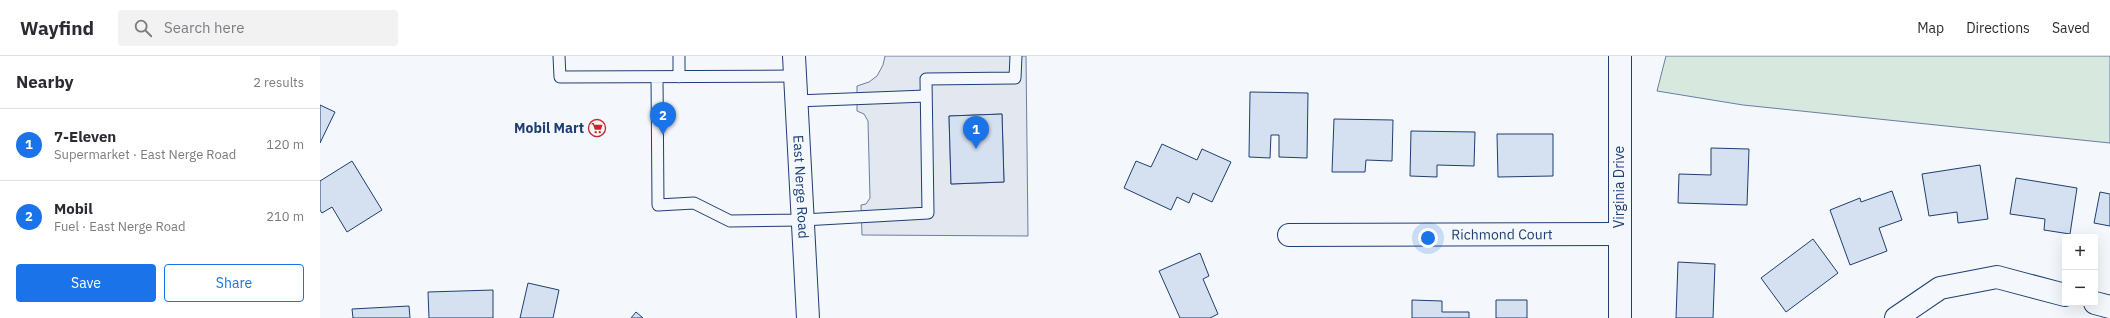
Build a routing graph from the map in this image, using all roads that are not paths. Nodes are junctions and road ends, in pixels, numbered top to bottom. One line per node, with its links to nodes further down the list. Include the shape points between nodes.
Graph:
1 (559, 56): 6 (lane, via 560,77)
2 (679, 56): 7 (lane)
3 (1016, 56): 8 (lane, via 1015,78 926,80)
4 (1620, 56): 11 (street, Virginia Drive)
5 (795, 66): 7 (lane); 9 (street, East Nerge Road)
6 (657, 77): 7 (lane); 10 (lane, via 658,205 694,203 730,220)
7 (679, 77)
8 (926, 96): 9 (lane); 10 (lane, via 928,214)
9 (796, 101): 10 (street, East Nerge Road)
10 (803, 220): 16 (street, East Nerge Road)
11 (1619, 234): 12 (street, Richmond Court); 17 (street, Virginia Drive)
12 (1289, 235)
13 (2062, 294): 18 (street, via 1997,277 1940,288)
14 (2098, 304): 15 (street)
15 (2110, 307)
16 (808, 318)
17 (1620, 318)
18 (1896, 318)

